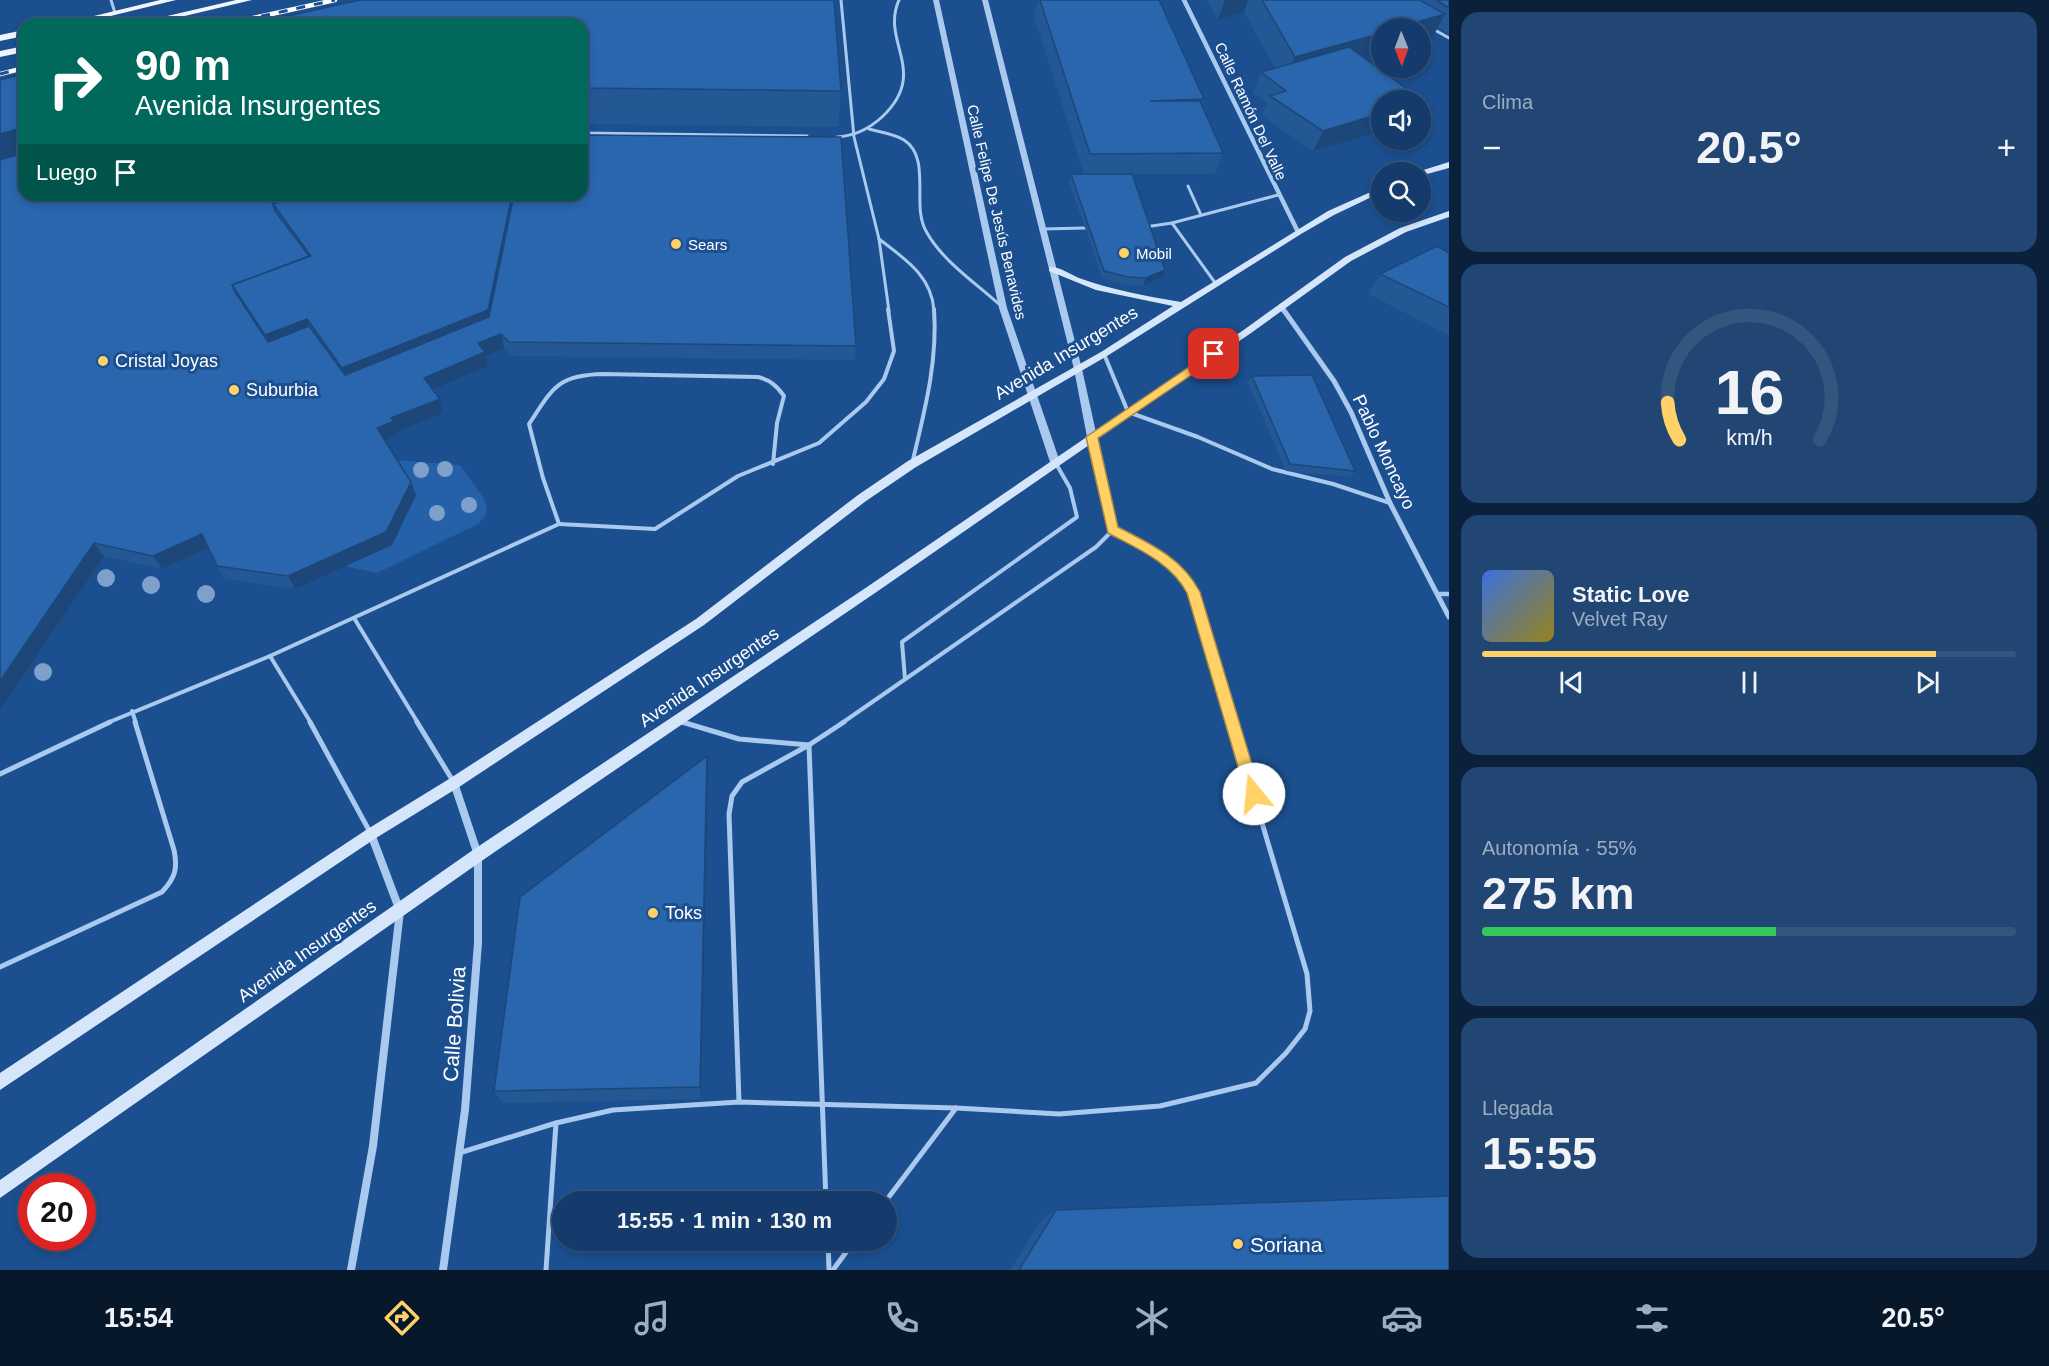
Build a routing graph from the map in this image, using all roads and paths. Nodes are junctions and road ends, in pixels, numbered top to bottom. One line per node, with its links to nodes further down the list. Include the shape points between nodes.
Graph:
1 (111, 0): 9 (lane)
2 (171, 0): 9 (main road)
3 (248, 0): 11 (main road)
4 (841, 0): 22 (lane)
5 (899, 0): 18 (lane, via 893,14 906,76 903,93 893,108)
6 (936, 0): 40 (street, Calle Felipe De Jesús Benavides)
7 (985, 0): 33 (street)
8 (1184, 0): 27 (street, Calle Ramón Del Valle)
9 (115, 13): 10 (main road)
10 (93, 18)
11 (166, 18)
12 (1431, 28): 14 (lane)
13 (18, 34): 15 (main road)
14 (1449, 38)
15 (0, 39)
16 (18, 50): 17 (main road)
17 (0, 54)
18 (869, 129): 22 (lane); 40 (lane, via 904,140 915,152 924,229 936,246)
19 (588, 133): 20 (lane)
20 (819, 137)
21 (830, 137): 22 (lane)
22 (854, 137): 35 (lane)
23 (1449, 165): 24 (main road)
24 (1431, 171)
25 (1188, 186): 29 (lane)
26 (1371, 194): 34 (main road, Avenida Insurgentes)
27 (1278, 195): 29 (lane); 34 (street, Calle Ramón Del Valle)
28 (1449, 214): 39 (main road, Avenida Insurgentes, via 1403,230 1348,259)
29 (1202, 215): 30 (lane)
30 (1172, 223): 31 (lane); 37 (lane)
31 (1145, 227)
32 (1085, 228): 33 (lane)
33 (1042, 229): 36 (street)
34 (1298, 232): 37 (main road, Avenida Insurgentes)
35 (879, 239): 47 (lane, via 894,351 884,379 866,402 819,442); 48 (lane, via 909,262 928,285 935,315 932,368)
36 (1052, 269): 38 (main road, via 1102,291); 42 (street)
37 (1216, 284): 38 (main road, Avenida Insurgentes)
38 (1183, 305): 41 (main road, Avenida Insurgentes)
39 (1281, 306): 44 (main road, Avenida Insurgentes); 49 (street, Pablo Moncayo, via 1334,381)
40 (1003, 308): 43 (street, Calle Felipe De Jesús Benavides)
41 (1104, 354): 42 (main road, Avenida Insurgentes); 44 (lane)
42 (1078, 369): 43 (main road, Avenida Insurgentes); 45 (street)
43 (1034, 396): 46 (street, Calle Felipe De Jesús Benavides); 48 (main road, Avenida Insurgentes)
44 (1128, 412): 45 (main road, Avenida Insurgentes); 49 (lane, via 1272,469)
45 (1092, 437): 46 (main road, Avenida Insurgentes); 51 (lane)
46 (1055, 462): 57 (lane, via 1070,488 1077,517 902,642); 59 (main road, Avenida Insurgentes)
47 (773, 464): 50 (lane, via 738,476 655,529); 50 (lane, via 784,396 773,383 758,377 581,373 555,385 529,424)
48 (912, 464): 62 (main road, Avenida Insurgentes, via 700,622)
49 (1390, 503): 52 (street, Pablo Moncayo)
50 (559, 524): 55 (lane)
51 (1113, 530): 57 (lane, via 1096,547); 70 (lane, via 1158,553 1185,577 1194,592 1307,974 1310,1011 1305,1029 1256,1083 1160,1106 1059,1114)
52 (1439, 594): 53 (street); 54 (street, Pablo Moncayo)
53 (1449, 594)
54 (1449, 617)
55 (354, 618): 56 (lane); 62 (lane)
56 (270, 656): 58 (lane); 63 (lane)
57 (905, 679): 60 (lane)
58 (132, 711): 61 (lane); 66 (lane, via 174,850 178,870 173,881 162,892)
59 (679, 721): 60 (lane, via 739,739); 64 (main road, Avenida Insurgentes)
60 (809, 745): 68 (lane, via 742,782 732,796 729,814); 69 (lane)
61 (0, 774)
62 (454, 783): 63 (main road, Avenida Insurgentes); 64 (street, Calle Bolivia)
63 (371, 834): 65 (street); 67 (main road, Avenida Insurgentes)
64 (478, 855): 65 (main road, Avenida Insurgentes); 72 (street, Calle Bolivia, via 478,943)
65 (400, 911): 73 (main road, Avenida Insurgentes); 78 (street, via 373,1146)
66 (0, 967)
67 (0, 1082)
68 (739, 1102): 69 (lane); 71 (lane, via 613,1110)
69 (823, 1104): 70 (lane); 74 (lane)
70 (956, 1108): 75 (lane)
71 (556, 1123): 72 (lane); 80 (lane)
72 (459, 1153): 79 (street, Calle Bolivia)
73 (0, 1190)
74 (826, 1191)
75 (893, 1191)
76 (829, 1251): 81 (lane)
77 (846, 1251): 81 (lane)
78 (351, 1270)
79 (443, 1270)
80 (546, 1270)
81 (831, 1270)

